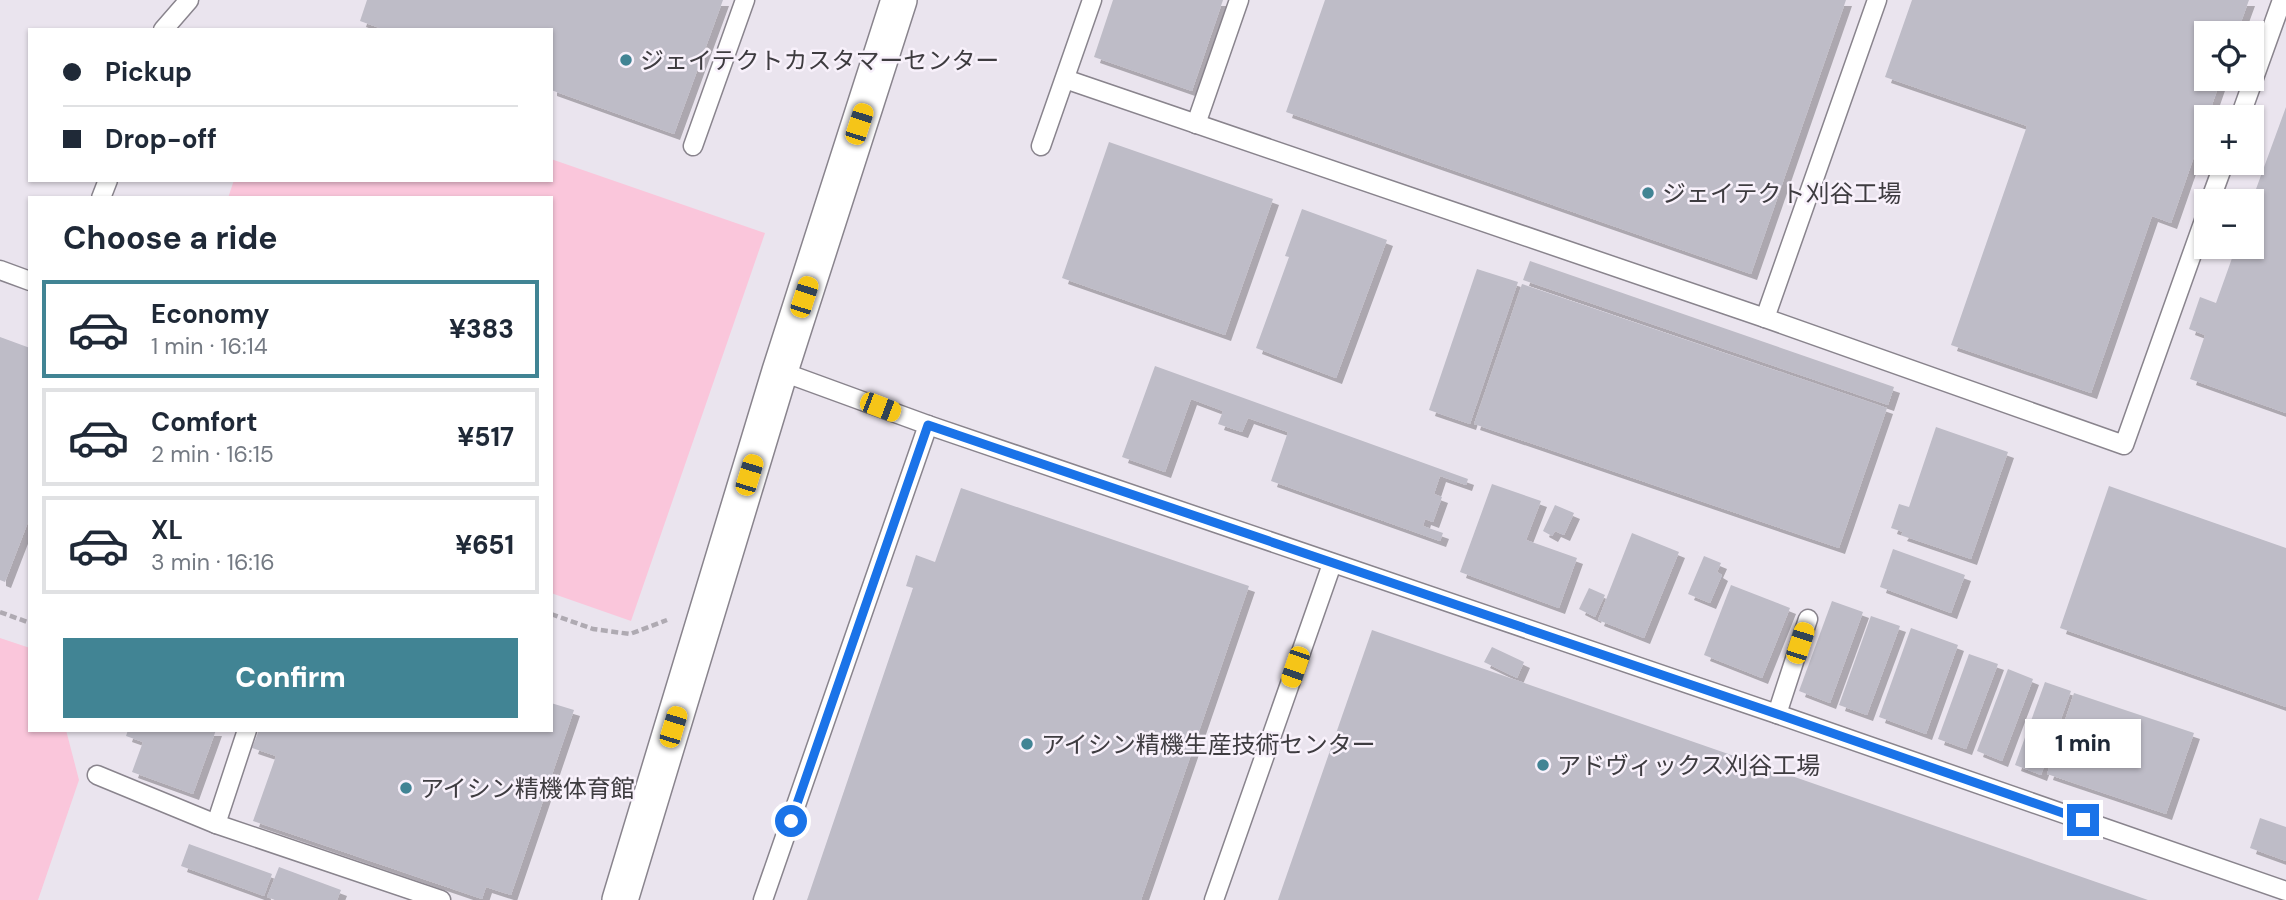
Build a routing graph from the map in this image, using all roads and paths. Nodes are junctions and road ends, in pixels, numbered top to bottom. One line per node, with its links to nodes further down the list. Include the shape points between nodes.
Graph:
1 (189, 0): 8 (lane)
2 (745, 0): 12 (lane)
3 (899, 0): 18 (street)
4 (1092, 0): 9 (lane)
5 (1239, 0): 11 (lane)
6 (1877, 0): 17 (lane)
7 (2282, 0): 10 (lane)
8 (165, 28)
9 (1065, 79): 11 (lane); 13 (lane)
10 (2244, 105)
11 (1196, 124): 17 (lane)
12 (693, 146)
13 (1041, 146)
14 (2194, 248): 17 (lane, via 2124,445)
15 (0, 270): 16 (lane)
16 (28, 280)
17 (1765, 318)
18 (780, 371): 19 (lane); 21 (street)
19 (928, 425): 20 (lane); 33 (lane)
20 (1332, 564): 26 (lane); 34 (lane)
21 (710, 604): 23 (path, via 629,634 593,629); 32 (street)
22 (0, 612): 25 (path)
23 (553, 615)
24 (1808, 619): 26 (lane)
25 (28, 621)
26 (1777, 714): 30 (lane)
27 (246, 732): 29 (lane)
28 (97, 775): 29 (lane)
29 (216, 824): 31 (lane)
30 (2286, 891)
31 (441, 900)
32 (620, 900)
33 (763, 900)
34 (1214, 900)

